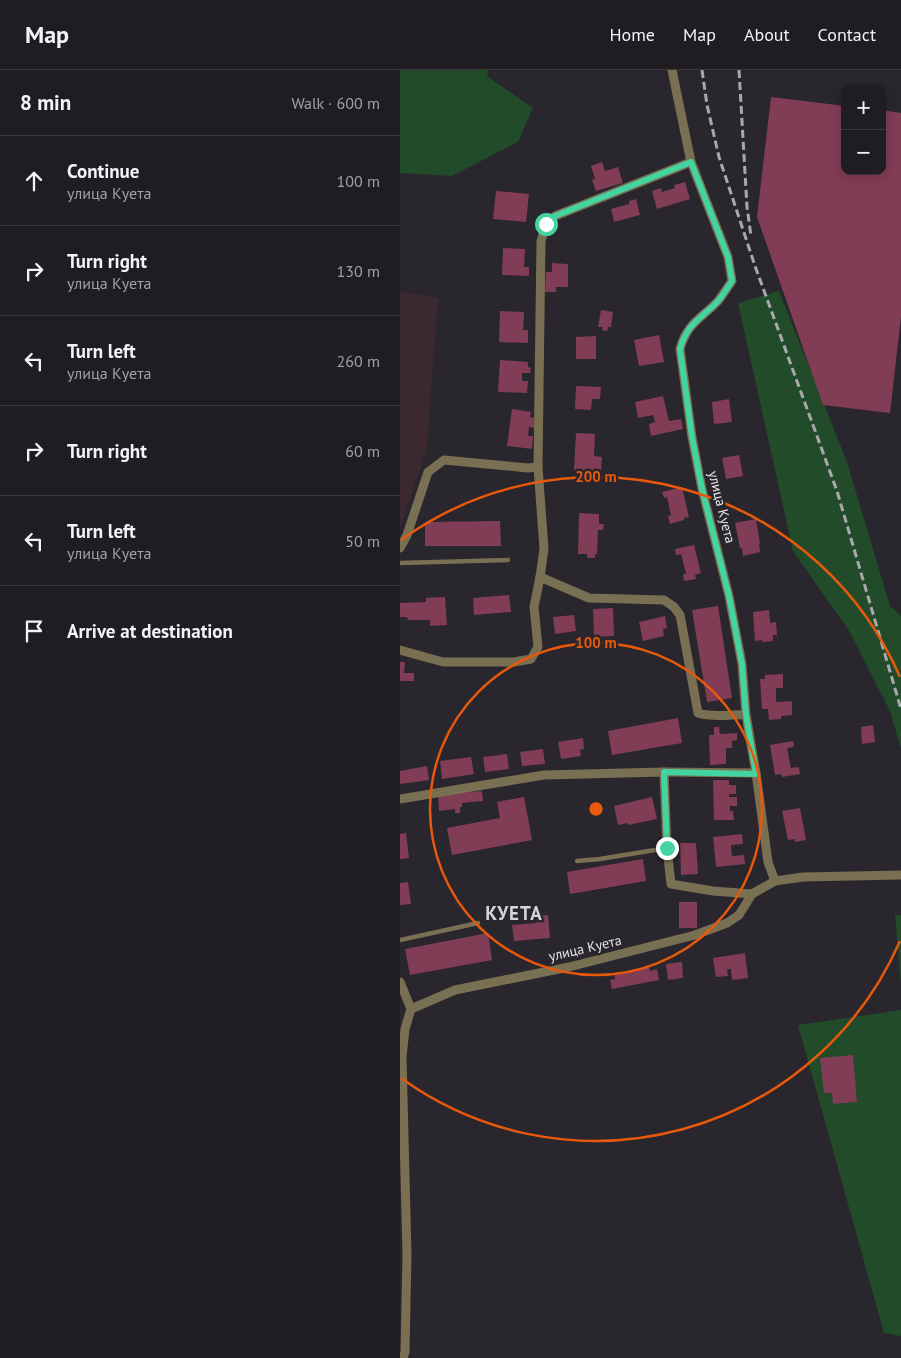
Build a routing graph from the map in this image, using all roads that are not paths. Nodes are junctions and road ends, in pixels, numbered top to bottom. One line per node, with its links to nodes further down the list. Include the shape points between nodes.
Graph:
1 (672, 70): 2 (street, улица Куета)
2 (691, 162): 3 (street, via 555,216 546,224 541,241); 9 (street, улица Куета, via 728,257 732,281 719,300 688,329 680,349 702,489 740,654)
3 (538, 467): 4 (street, via 444,460 428,472); 7 (street, via 544,549)
4 (400, 548)
5 (508, 560): 6 (lane)
6 (400, 563)
7 (540, 577): 8 (street, via 534,607 538,647 531,659 443,662); 9 (street, via 589,598 664,600 680,615 698,713 708,717)
8 (400, 650)
9 (746, 715): 11 (street, улица Куета)
10 (664, 772): 11 (street); 12 (street, via 544,775); 13 (street)
11 (756, 774): 16 (street, улица Куета, via 768,862)
12 (400, 799)
13 (667, 848): 14 (lane); 17 (street, via 671,884)
14 (577, 861)
15 (901, 874): 16 (street, улица Куета)
16 (775, 881): 17 (street, улица Куета)
17 (752, 894): 21 (street, улица Куета, via 738,915 727,923 695,935 569,967 455,990)
18 (478, 923): 19 (lane)
19 (400, 940)
20 (400, 982): 21 (street)
21 (411, 1008): 22 (street)
22 (401, 1057): 23 (street, via 407,1255)
23 (403, 1358)

